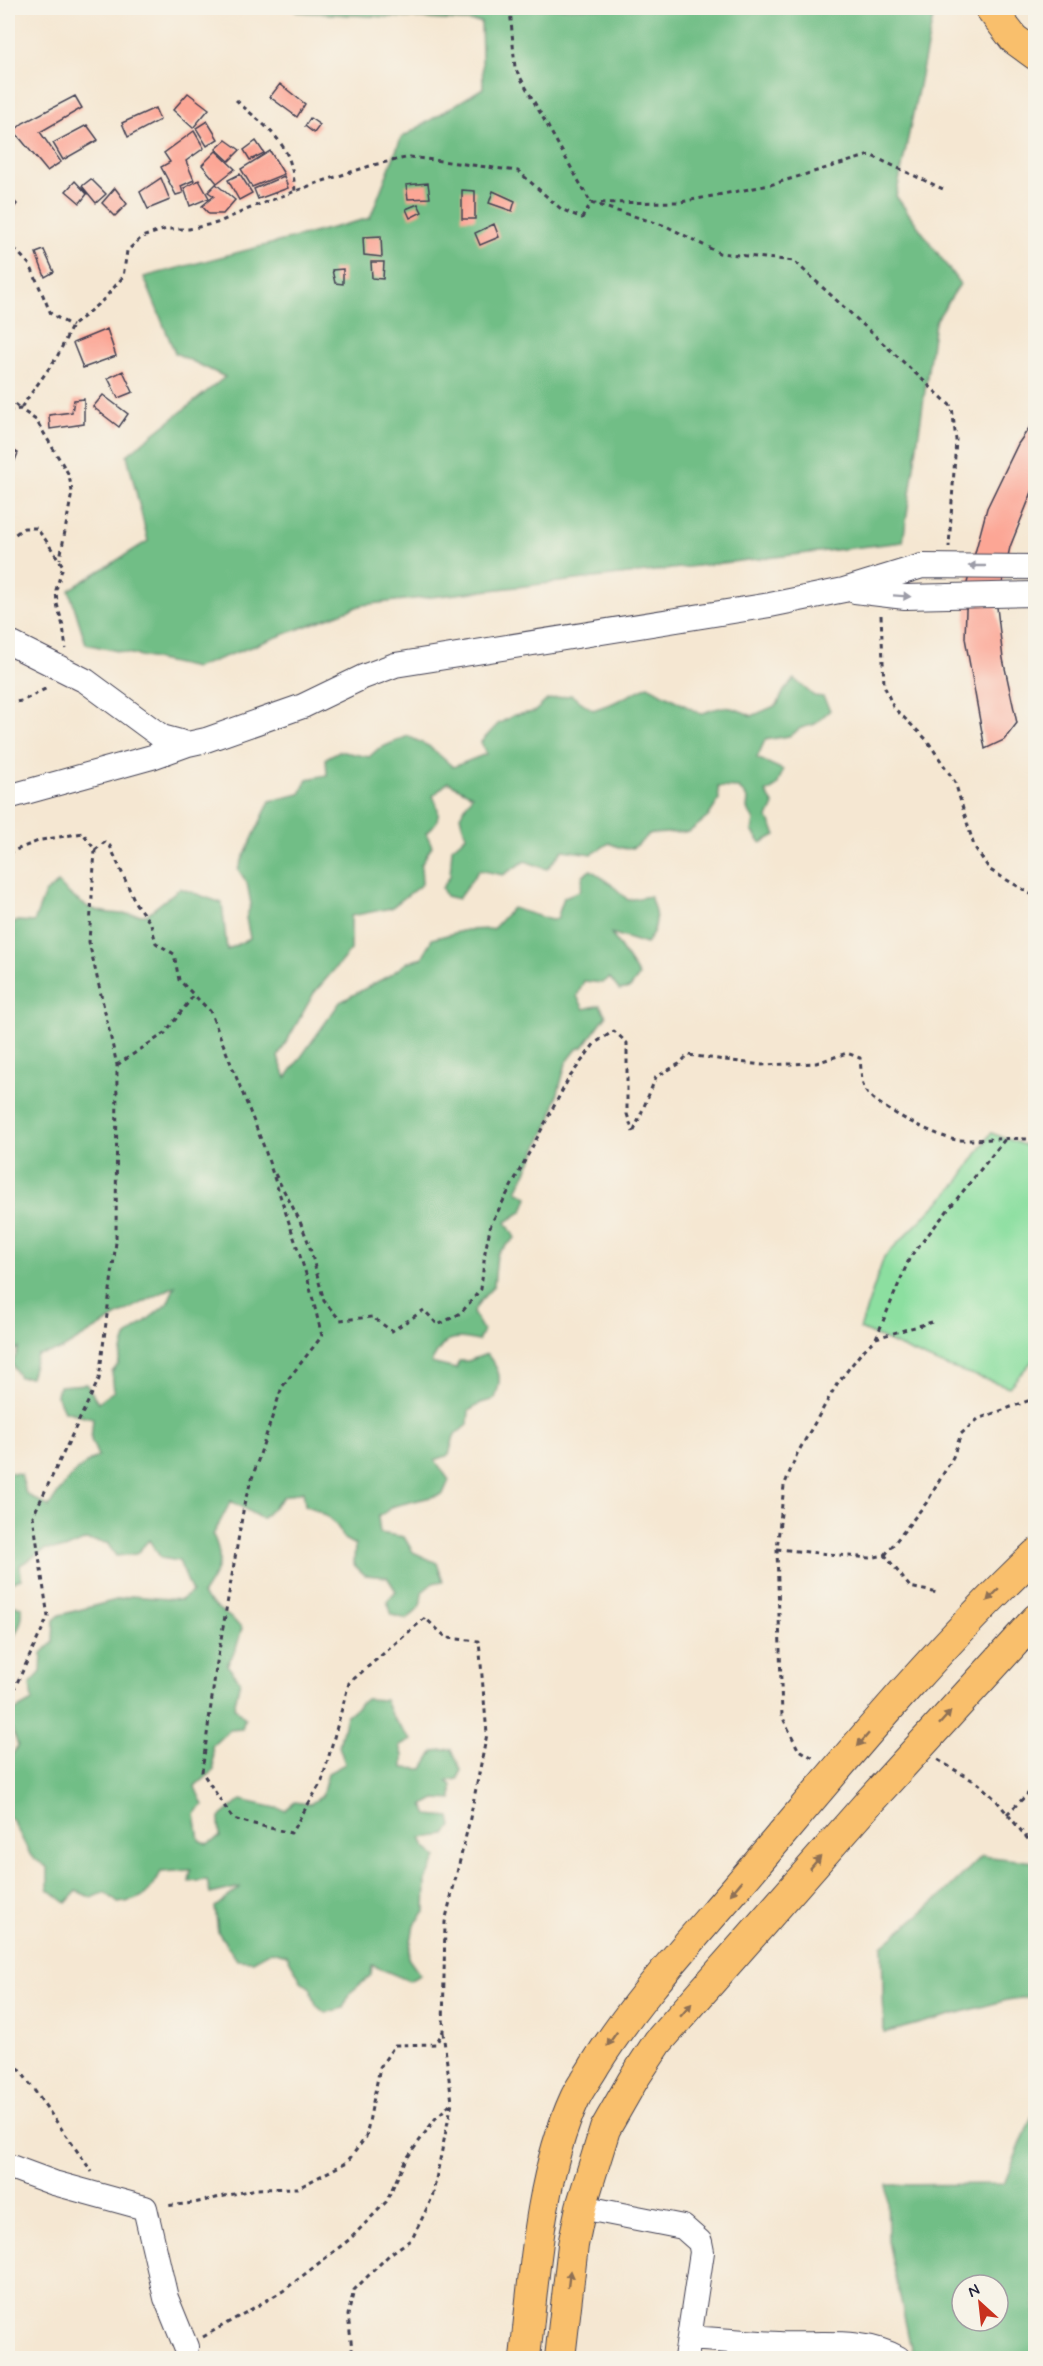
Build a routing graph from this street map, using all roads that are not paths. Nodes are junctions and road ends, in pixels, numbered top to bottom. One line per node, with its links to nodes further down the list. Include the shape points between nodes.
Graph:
1 (990, 8): 2 (main road, via 1014,39)
2 (1035, 55)
3 (1035, 567): 4 (street, one-way to 4, via 922,566)
4 (844, 590): 5 (street, one-way to 5, via 905,597); 7 (street, via 395,665 303,706)
5 (1035, 594)
6 (8, 642): 7 (street, via 86,681 162,737)
7 (188, 744): 8 (street)
8 (8, 797)
9 (1035, 1554): 14 (main road, one-way to 14, via 991,1597 835,1772 610,2040 575,2098 558,2147 543,2212)
10 (1035, 1619): 12 (main road, one-way to 10, via 605,2129 658,2042)
11 (8, 2166): 15 (street, via 145,2208 166,2298)
12 (581, 2207): 13 (main road, one-way to 12); 16 (street, via 683,2227 700,2242 702,2252)
13 (564, 2323): 14 (main road); 17 (main road)
14 (524, 2344)
15 (186, 2347)
16 (688, 2348): 18 (street, via 861,2345)
17 (560, 2358)
18 (898, 2358)

